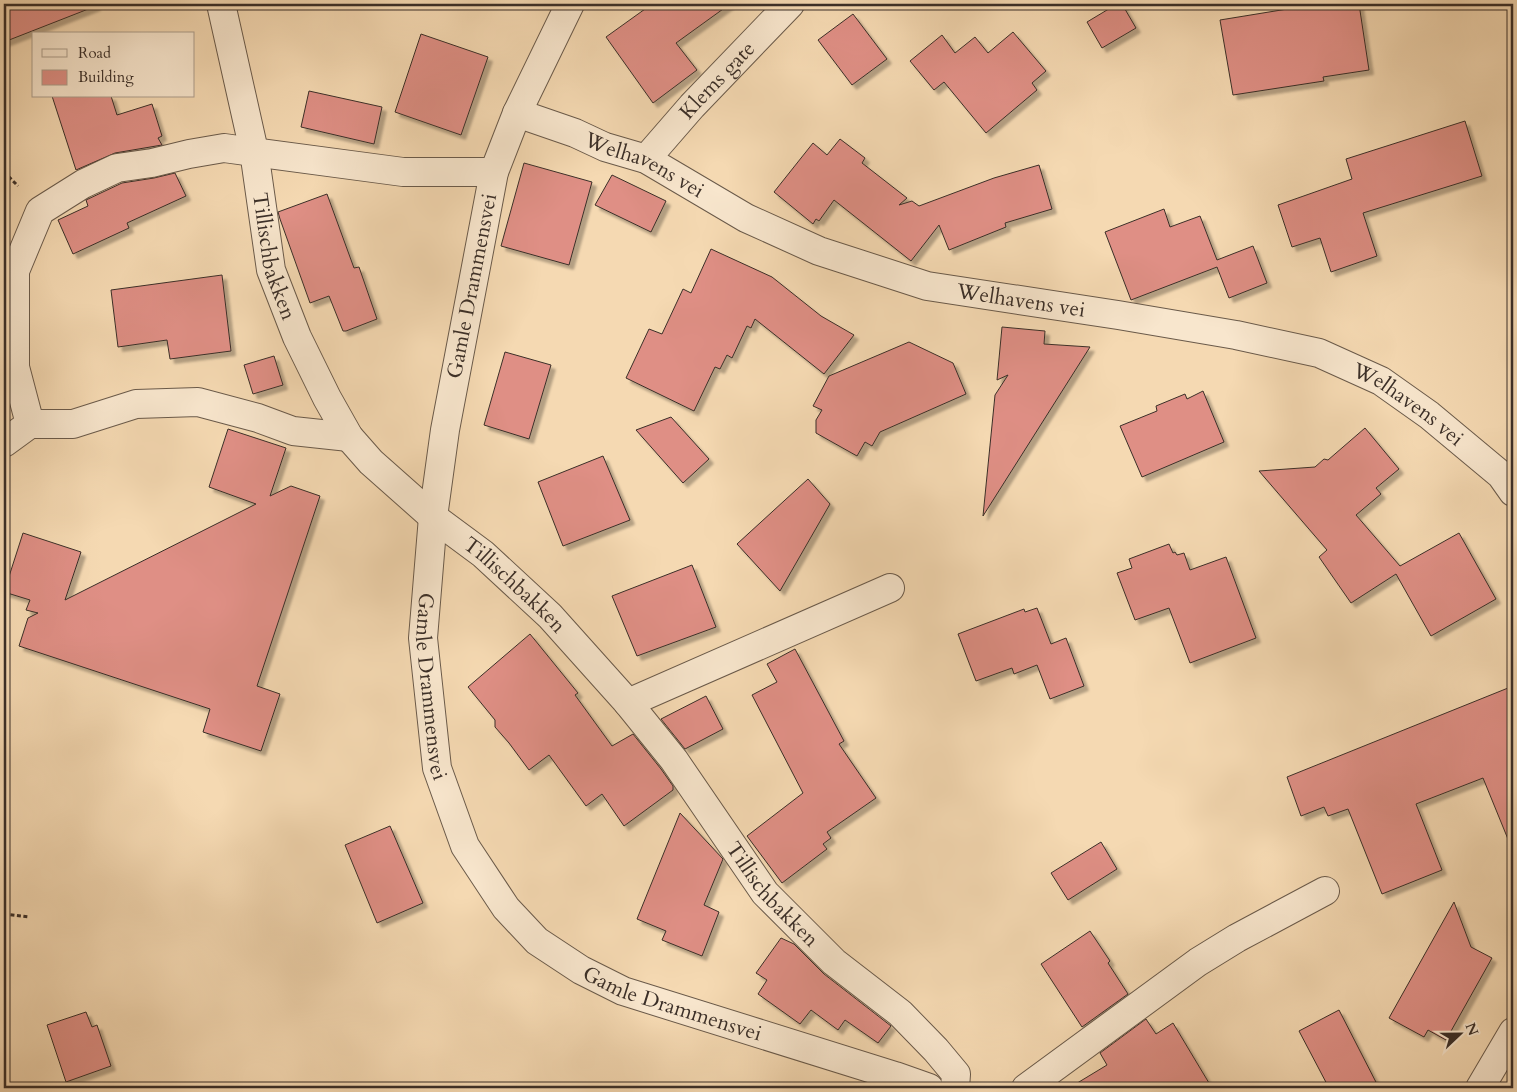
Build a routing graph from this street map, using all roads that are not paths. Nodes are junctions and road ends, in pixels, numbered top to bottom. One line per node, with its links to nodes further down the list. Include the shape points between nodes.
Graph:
1 (221, 4): 5 (street, Tillischbakken)
2 (570, 4): 4 (street, Gamle Drammensvei)
3 (790, 4): 6 (street, Klems gate)
4 (517, 113): 6 (street, Welhavens vei); 7 (street, Gamle Drammensvei)
5 (254, 151): 7 (street, via 403,172); 8 (street, via 224,148 117,168 82,184 40,211 15,271 15,367); 9 (street, Tillischbakken, via 270,270 327,398)
6 (646, 159): 11 (street, Welhavens vei, via 746,218 819,251 927,286 1236,335 1319,353 1381,381 1429,415 1501,476)
7 (494, 172): 12 (street, Gamle Drammensvei, via 446,430)
8 (30, 424): 9 (street, via 73,424 136,404 198,402 293,431); 10 (street)
9 (350, 437): 12 (street, Tillischbakken, via 371,462)
10 (4, 442)
11 (1513, 492)
12 (434, 517): 14 (street, Tillischbakken, via 483,554 550,616); 17 (street, Gamle Drammensvei, via 423,638 437,768 465,846 506,908 537,941 581,970 623,991)
13 (890, 588): 14 (street)
14 (628, 703): 18 (street, Tillischbakken, via 674,760 765,892 834,962 900,1013 936,1050 956,1074)
15 (1325, 891): 19 (street, via 1198,962)
16 (1513, 1032): 20 (street)
17 (930, 1088)
18 (955, 1088)
19 (1026, 1088)
20 (1480, 1088)

